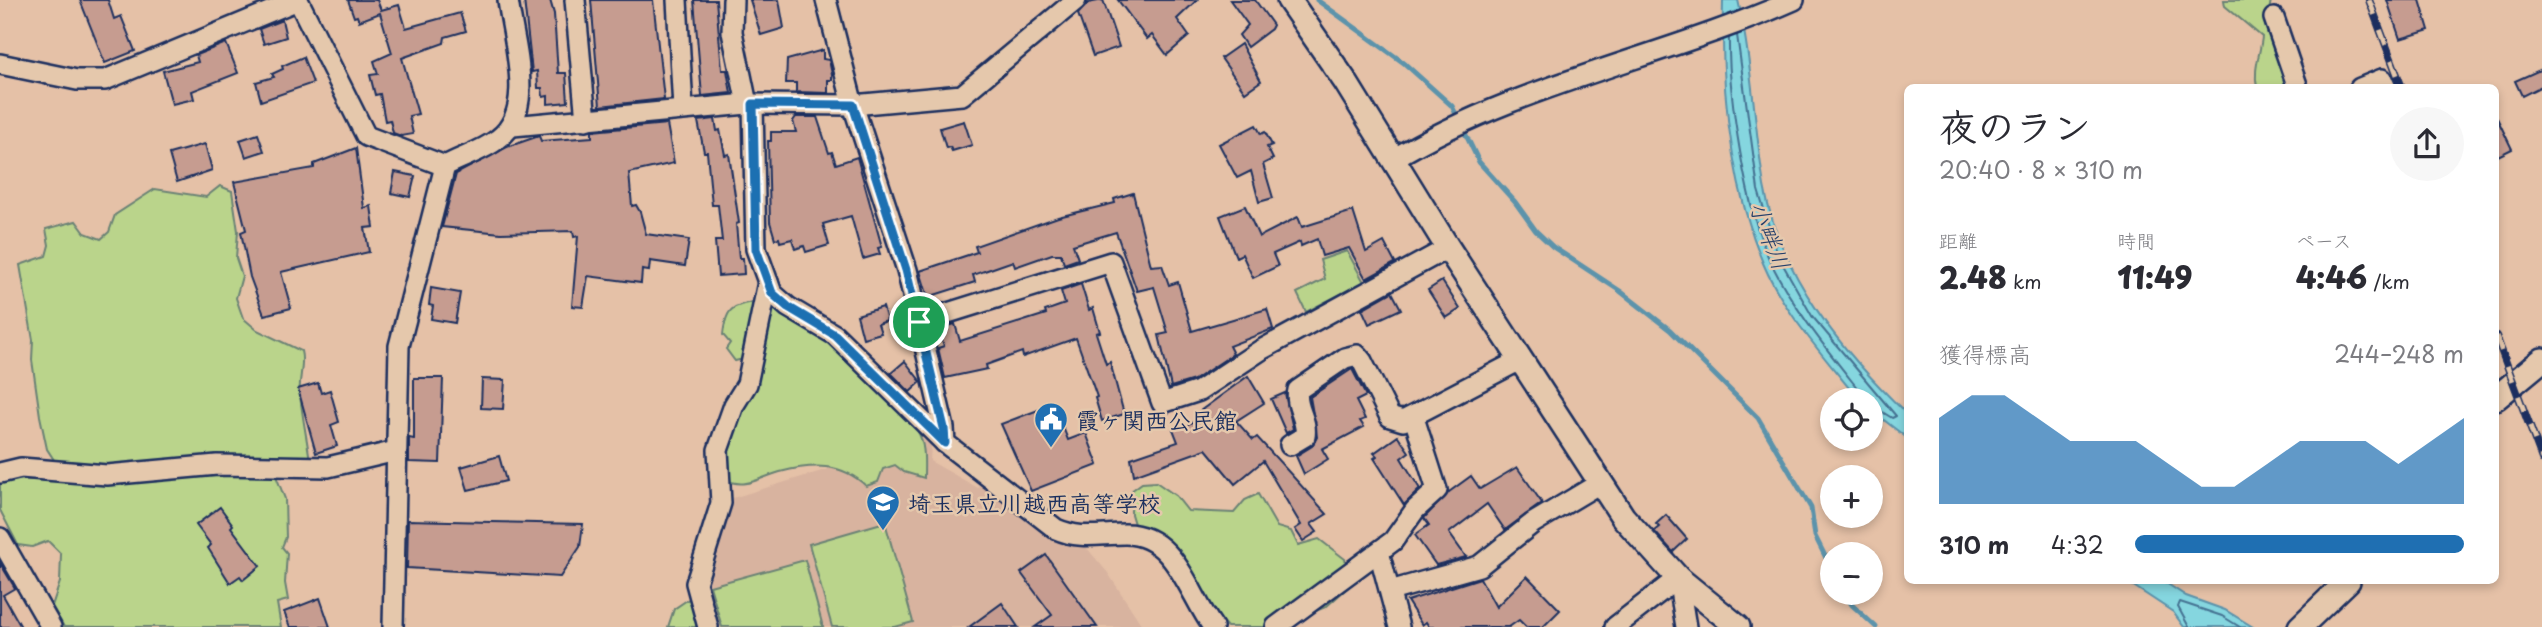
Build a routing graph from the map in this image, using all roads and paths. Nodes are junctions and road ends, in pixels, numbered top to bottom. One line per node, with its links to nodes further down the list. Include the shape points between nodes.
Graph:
1 (298, 0): 11 (street, via 105,80 77,80); 21 (street, via 366,136)
2 (508, 0): 19 (street, via 520,104)
3 (575, 0): 18 (street)
4 (677, 0): 17 (street)
5 (733, 0): 15 (street, via 732,32)
6 (826, 0): 16 (street)
7 (1076, 0): 16 (street, via 962,96)
8 (1289, 0): 20 (street)
9 (1794, 0): 20 (street, via 1486,110)
10 (2274, 18): 12 (street)
11 (0, 64)
12 (2297, 84)
13 (2370, 84): 14 (street, via 2382,79)
14 (2384, 84)
15 (750, 104): 16 (street); 17 (street); 23 (street, via 756,249)
16 (853, 105): 24 (street, via 896,234)
17 (683, 109): 18 (street)
18 (586, 120): 19 (street)
19 (513, 126): 21 (street, via 496,141)
20 (1393, 159): 22 (street)
21 (445, 166): 31 (street, via 399,346)
22 (1448, 248): 24 (street, via 1261,349 1199,391 1161,403 1111,262); 25 (street)
23 (768, 282): 29 (street, via 780,302 835,335); 41 (street, via 747,384 718,450 721,503 696,583)
24 (919, 322): 29 (street)
25 (1522, 359): 28 (street); 33 (street)
26 (2542, 360): 27 (street)
27 (2499, 389)
28 (1414, 418): 30 (street, via 1390,418 1362,361 1353,355 1298,390 1297,402 1307,425 1305,436); 35 (street, via 1437,490 1415,510 1399,536)
29 (945, 443): 42 (street, via 1056,529 1074,537 1126,534 1153,539 1174,561)
30 (1290, 445)
31 (396, 451): 32 (street, via 328,467 217,465 107,475 21,468); 40 (street)
32 (0, 473)
33 (1600, 483): 36 (street, via 1623,517); 38 (street, via 1533,523 1479,566)
34 (0, 538): 39 (street)
35 (1379, 552): 38 (street); 43 (street)
36 (1678, 578): 45 (street); 46 (street); 47 (street)
37 (2345, 584): 48 (street)
38 (1390, 592): 44 (street)
39 (51, 627)
40 (393, 627)
41 (708, 627)
42 (1213, 627)
43 (1276, 627)
44 (1399, 627)
45 (1615, 627)
46 (1686, 627)
47 (1738, 627)
48 (2300, 627)

